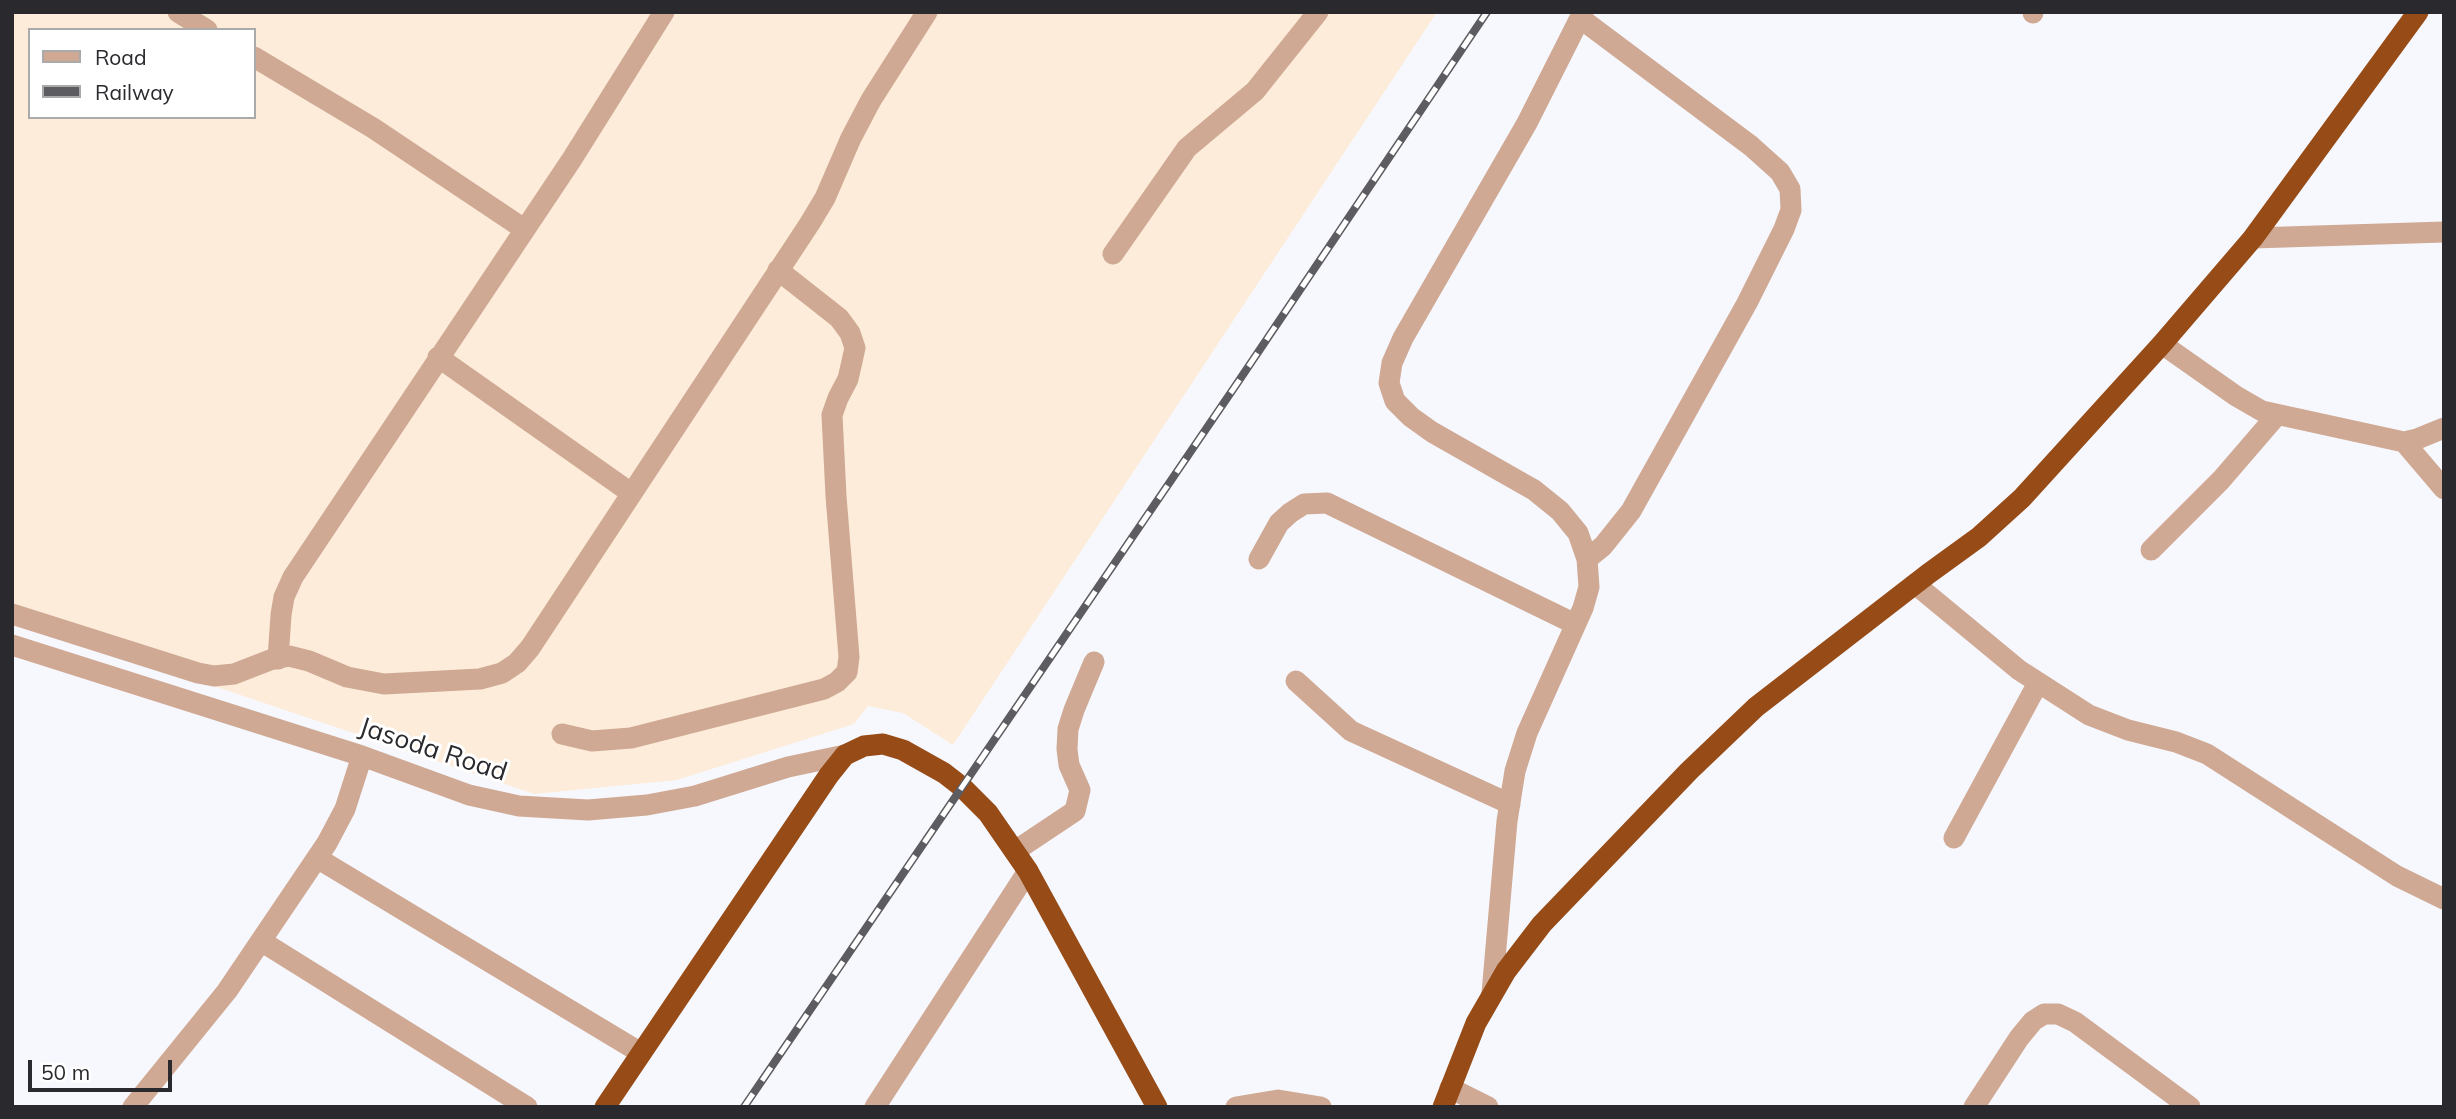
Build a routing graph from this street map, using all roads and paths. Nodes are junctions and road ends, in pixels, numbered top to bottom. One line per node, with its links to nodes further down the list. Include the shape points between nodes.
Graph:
1 (178, 12): 7 (street)
2 (664, 12): 9 (street)
3 (927, 12): 13 (street, via 871,100 825,198)
4 (1318, 12): 12 (street, via 1255,91 1187,148)
5 (2418, 12): 11 (highway)
6 (1582, 15): 23 (street, via 1527,123 1403,338 1392,363 1390,383 1395,401 1421,424 1534,490 1560,511 1578,533); 23 (street, via 1780,172 1790,189 1791,210 1748,303 1631,511)
7 (204, 28)
8 (256, 58): 9 (street, via 373,128)
9 (524, 229): 15 (street)
10 (2444, 232): 11 (street)
11 (2253, 239): 14 (highway)
12 (1113, 254)
13 (778, 270): 20 (street); 32 (street, via 839,318 855,348 832,415 847,671 824,689 632,738 592,741)
14 (2162, 344): 16 (street, via 2236,396); 24 (highway, via 2022,498)
15 (438, 356): 20 (street); 28 (street, via 293,577 284,597)
16 (2277, 415): 18 (street); 21 (street)
17 (2444, 428): 18 (street)
18 (2404, 442): 19 (street)
19 (2444, 489)
20 (631, 494): 28 (street, via 530,648 502,673 480,679 384,684 347,677 289,656)
21 (2151, 550)
22 (1259, 559): 26 (street, via 1279,523 1290,513 1304,504 1327,503)
23 (1587, 559): 26 (street, via 1589,587)
24 (1915, 584): 31 (street); 42 (highway, via 1756,707 1689,771 1542,924)
25 (12, 614): 28 (street, via 214,676)
26 (1575, 624): 35 (street, via 1527,733)
27 (12, 645): 34 (street, Jasoda Road)
28 (278, 659)
29 (1094, 662): 37 (street, via 1068,729 1069,765 1080,790 1076,811)
30 (1296, 681): 35 (street, via 1352,731)
31 (2038, 682): 36 (street); 40 (street, via 2088,715 2207,754 2397,876)
32 (562, 734)
33 (845, 755): 34 (street, Jasoda Road, via 695,796 588,810 519,806 469,795); 37 (highway, via 883,744 921,760 962,787); 43 (highway)
34 (362, 756): 38 (street, via 345,809)
35 (1510, 804): 42 (street)
36 (1954, 838)
37 (1015, 851): 39 (highway)
38 (317, 858): 41 (street); 43 (street)
39 (1028, 871): 48 (street); 49 (highway)
40 (2444, 899)
41 (261, 941): 45 (street, via 228,991); 46 (street)
42 (1492, 993): 44 (highway)
43 (640, 1053): 47 (highway)
44 (1446, 1097): 52 (street)
45 (133, 1107)
46 (527, 1107)
47 (605, 1107)
48 (875, 1107)
49 (1157, 1107)
50 (1236, 1107): 51 (street, via 1278,1100)
51 (1321, 1107)
52 (1488, 1107)
53 (1974, 1107): 54 (street, via 2033,1021 2045,1014 2058,1014)
54 (2190, 1107)

